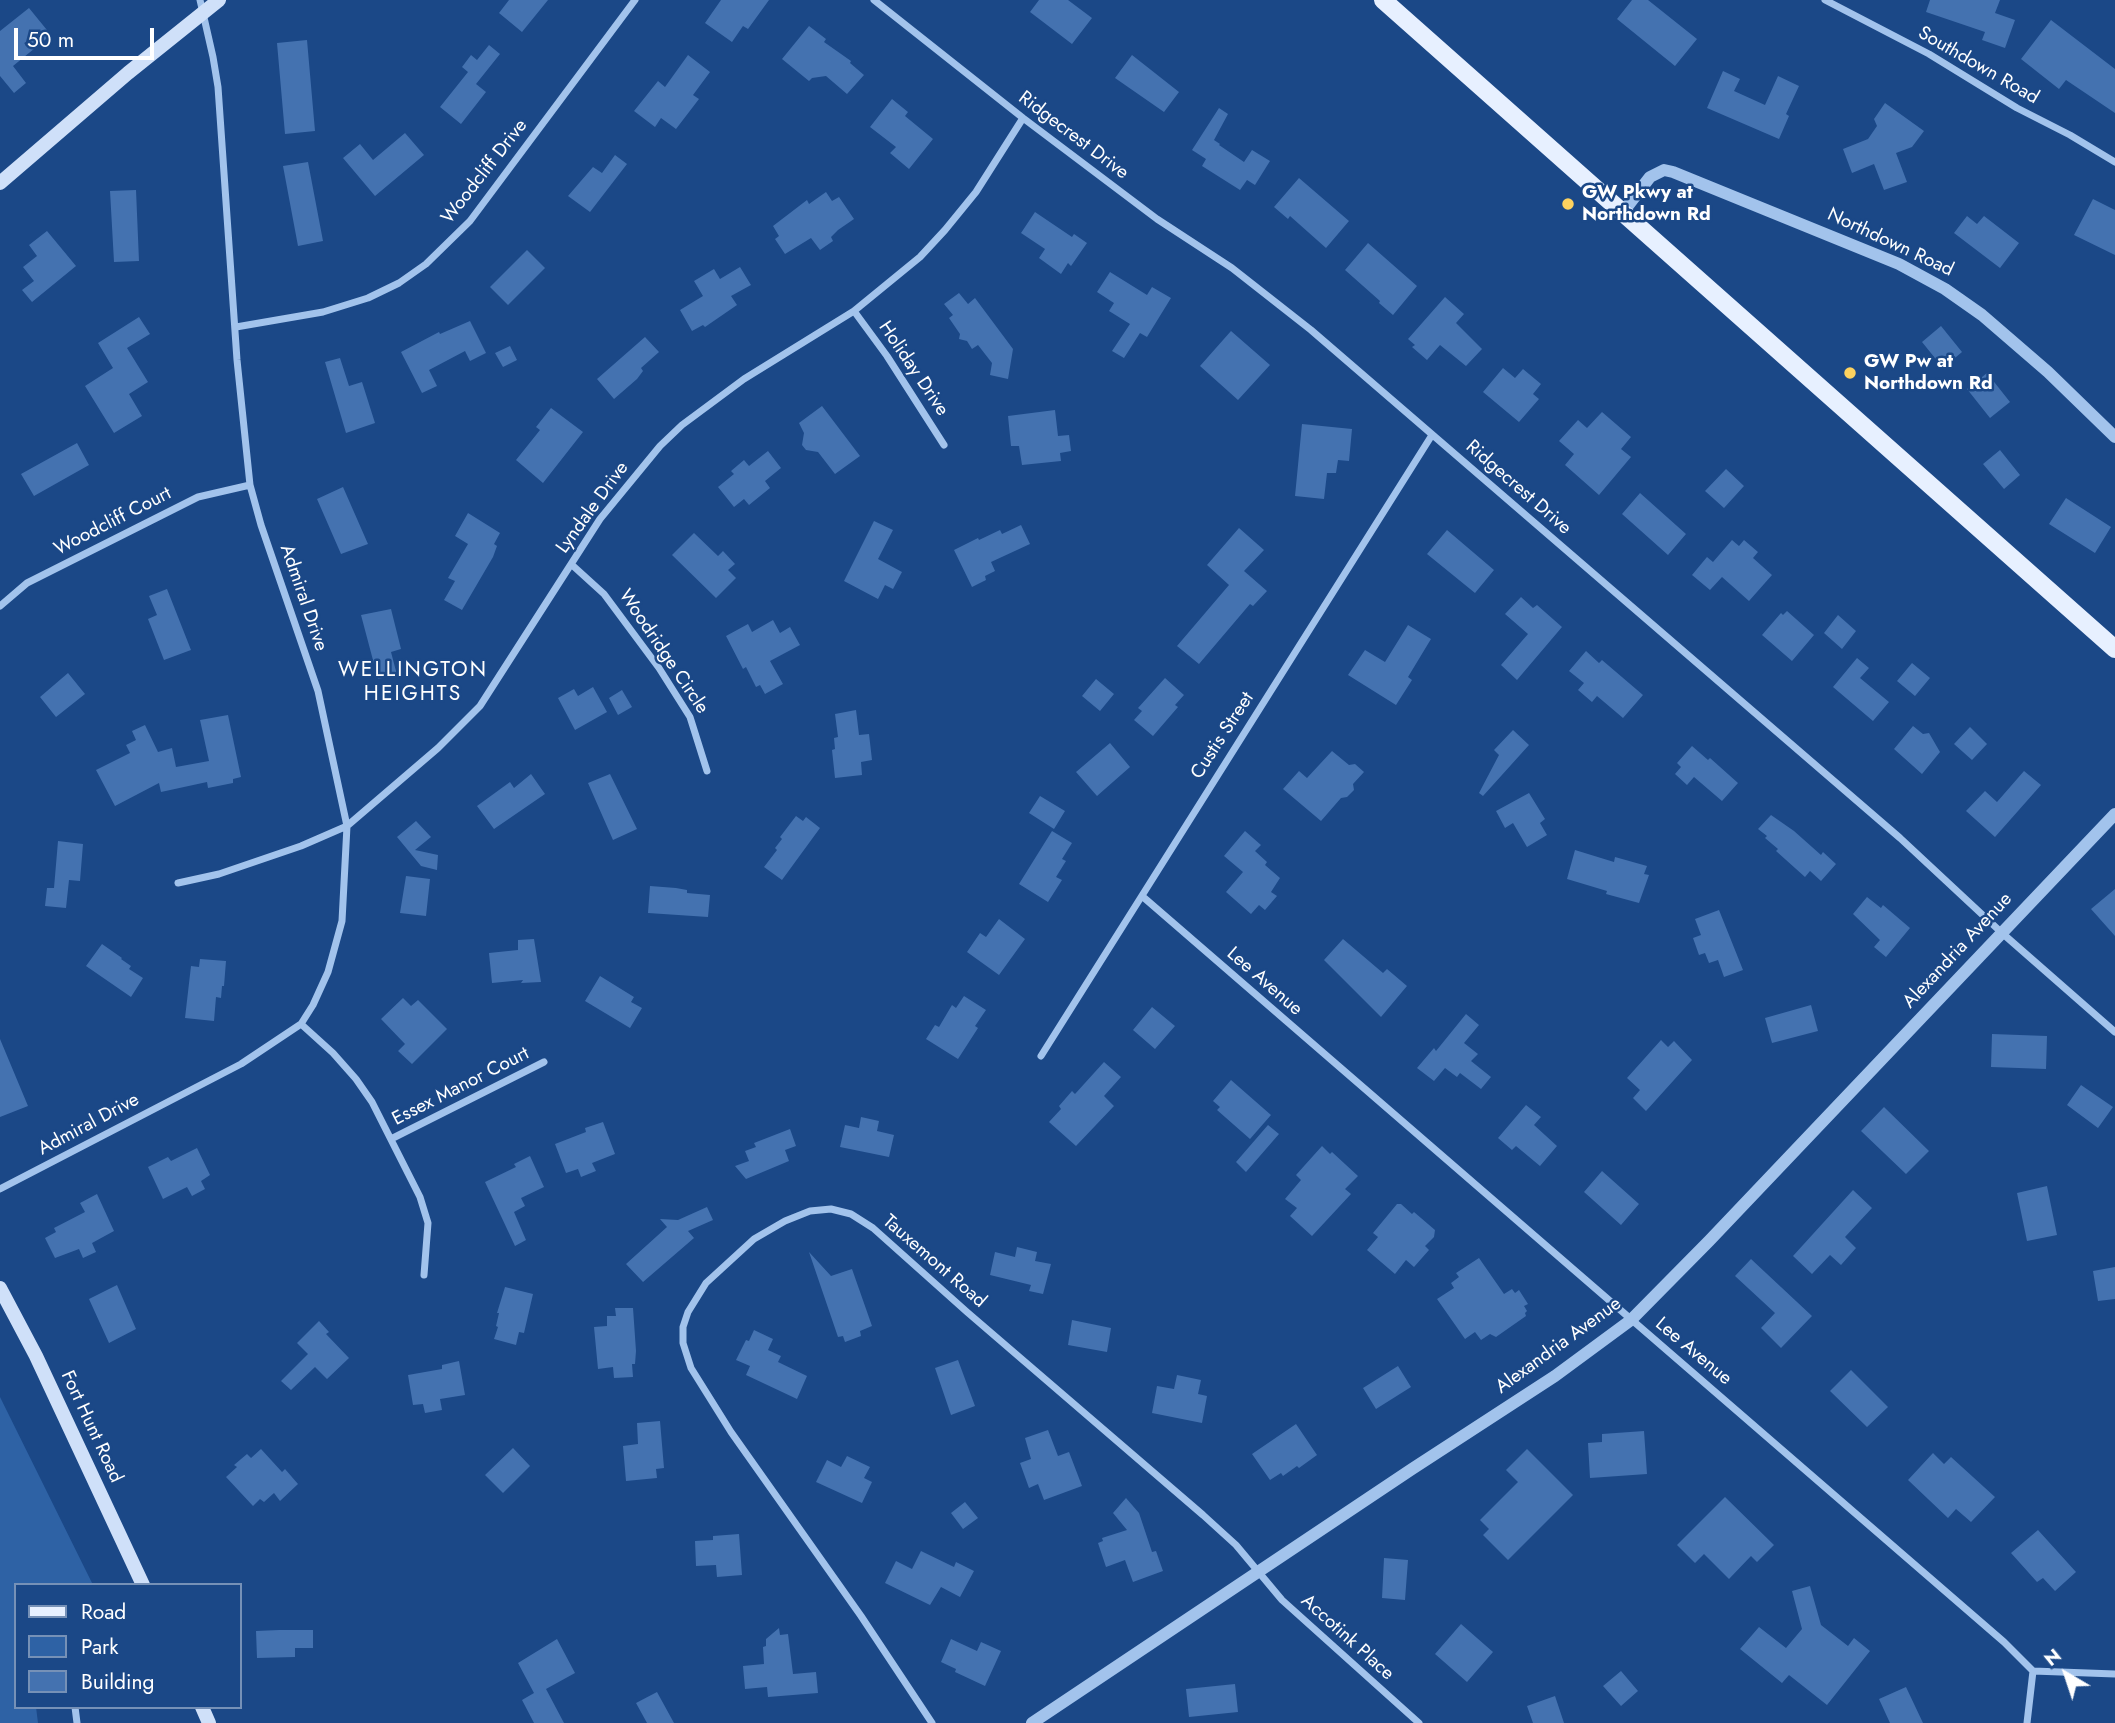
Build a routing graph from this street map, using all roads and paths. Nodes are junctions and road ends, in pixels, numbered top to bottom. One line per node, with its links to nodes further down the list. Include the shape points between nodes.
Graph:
1 (219, 0): 6 (main road)
2 (635, 0): 12 (street, Woodcliff Drive, via 470,221 426,264 368,298 323,312)
3 (874, 0): 7 (street, Ridgecrest Drive)
4 (1383, 0): 10 (main road)
5 (1825, 0): 8 (street, Southdown Road, via 1929,54)
6 (202, 6): 9 (main road); 12 (street, Admiral Drive, via 218,87)
7 (1023, 118): 11 (street, Lyndale Drive, via 946,230); 13 (street, Ridgecrest Drive, via 1272,298)
8 (2115, 162)
9 (0, 183)
10 (1623, 212): 14 (street, Northdown Road, via 1650,177 1664,170 1899,264 1982,315); 19 (main road)
11 (854, 312): 15 (street, Holiday Drive); 17 (street, Lyndale Drive, via 744,379 682,425 620,492)
12 (236, 327): 16 (street, Admiral Drive)
13 (1432, 435): 24 (street, Custis Street); 25 (street, Ridgecrest Drive, via 1900,838)
14 (2115, 437)
15 (944, 445)
16 (250, 485): 18 (street, Woodcliff Court, via 198,498 27,583); 22 (street, Admiral Drive, via 317,691)
17 (571, 564): 20 (street, Woodridge Circle, via 604,594 659,668 690,717); 22 (street, Lyndale Drive, via 480,706)
18 (0, 606)
19 (2115, 649)
20 (707, 771)
21 (2115, 814): 25 (street, Alexandria Avenue)
22 (347, 826): 23 (street, Lyndale Drive, via 219,874); 26 (street, Admiral Drive, via 337,941 328,972)
23 (178, 883)
24 (1142, 896): 28 (street, Custis Street); 34 (street, Lee Avenue)
25 (2002, 933): 27 (street, Ridgecrest Drive); 34 (street, Alexandria Avenue)
26 (301, 1024): 30 (street, via 356,1079); 31 (street, Admiral Drive, via 241,1064)
27 (2115, 1032)
28 (1041, 1056)
29 (544, 1062): 30 (street, Essex Manor Court)
30 (391, 1139): 32 (street, via 426,1211)
31 (0, 1189)
32 (424, 1275)
33 (0, 1288): 36 (main road, Fort Hunt Road)
34 (1630, 1320): 35 (street, Alexandria Avenue, via 1555,1376); 37 (street, Lee Avenue)
35 (1259, 1572): 39 (street, Tauxemont Road, via 1203,1515 873,1228 831,1209 785,1221 754,1239 706,1283 683,1327 688,1361 731,1432); 40 (street, Alexandria Avenue); 41 (street, Accotink Place, via 1282,1600)
36 (142, 1583)
37 (2033, 1671): 38 (street); 42 (street)
38 (2115, 1674)
39 (932, 1723)
40 (1032, 1723)
41 (1419, 1723)
42 (2027, 1723)

